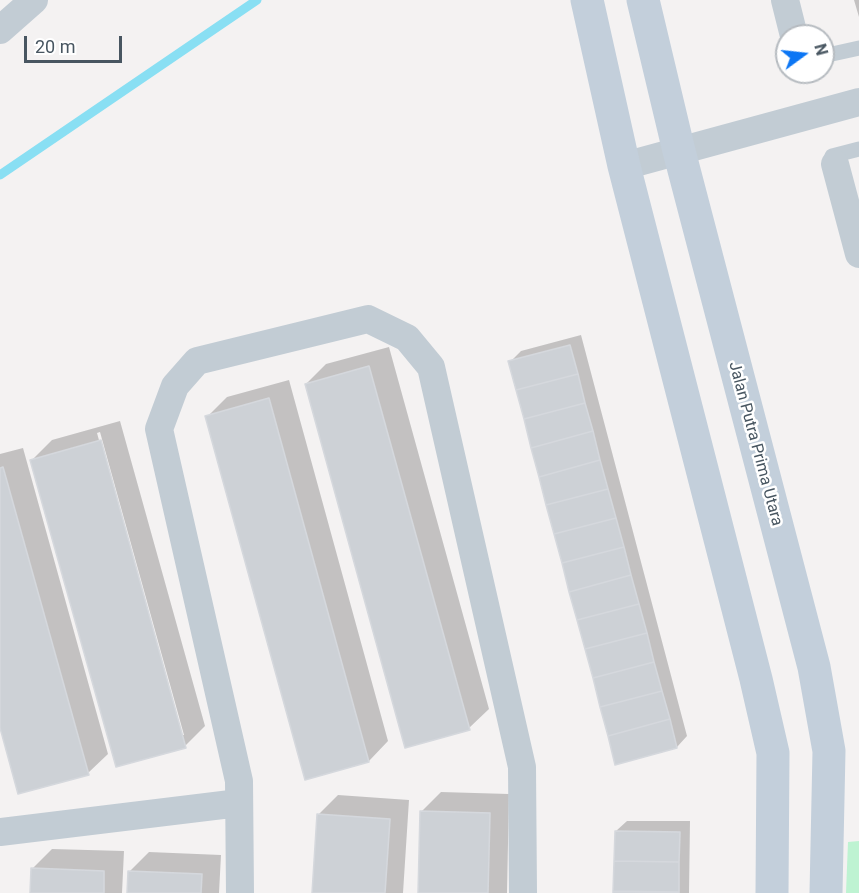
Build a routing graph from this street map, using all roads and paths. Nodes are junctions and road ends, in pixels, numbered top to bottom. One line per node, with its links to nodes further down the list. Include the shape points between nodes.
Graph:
1 (34, 0): 6 (street)
2 (586, 0): 13 (main road)
3 (643, 0): 11 (main road, Jalan Putra Prima Utara)
4 (785, 0): 5 (street)
5 (791, 24)
6 (0, 30)
7 (859, 48): 8 (lane)
8 (835, 53)
9 (859, 102): 11 (street)
10 (859, 149): 12 (lane, via 832,156)
11 (679, 151): 13 (street); 20 (main road, Jalan Putra Prima Utara, via 814,667 829,751)
12 (835, 164): 14 (street)
13 (624, 166): 19 (main road, via 773,753)
14 (859, 254)
15 (239, 803): 16 (street); 17 (street); 18 (street, via 239,781 159,429 175,386 197,361 368,319 407,338 431,367 522,767)
16 (0, 832)
17 (240, 893)
18 (524, 893)
19 (772, 893)
20 (826, 893)

